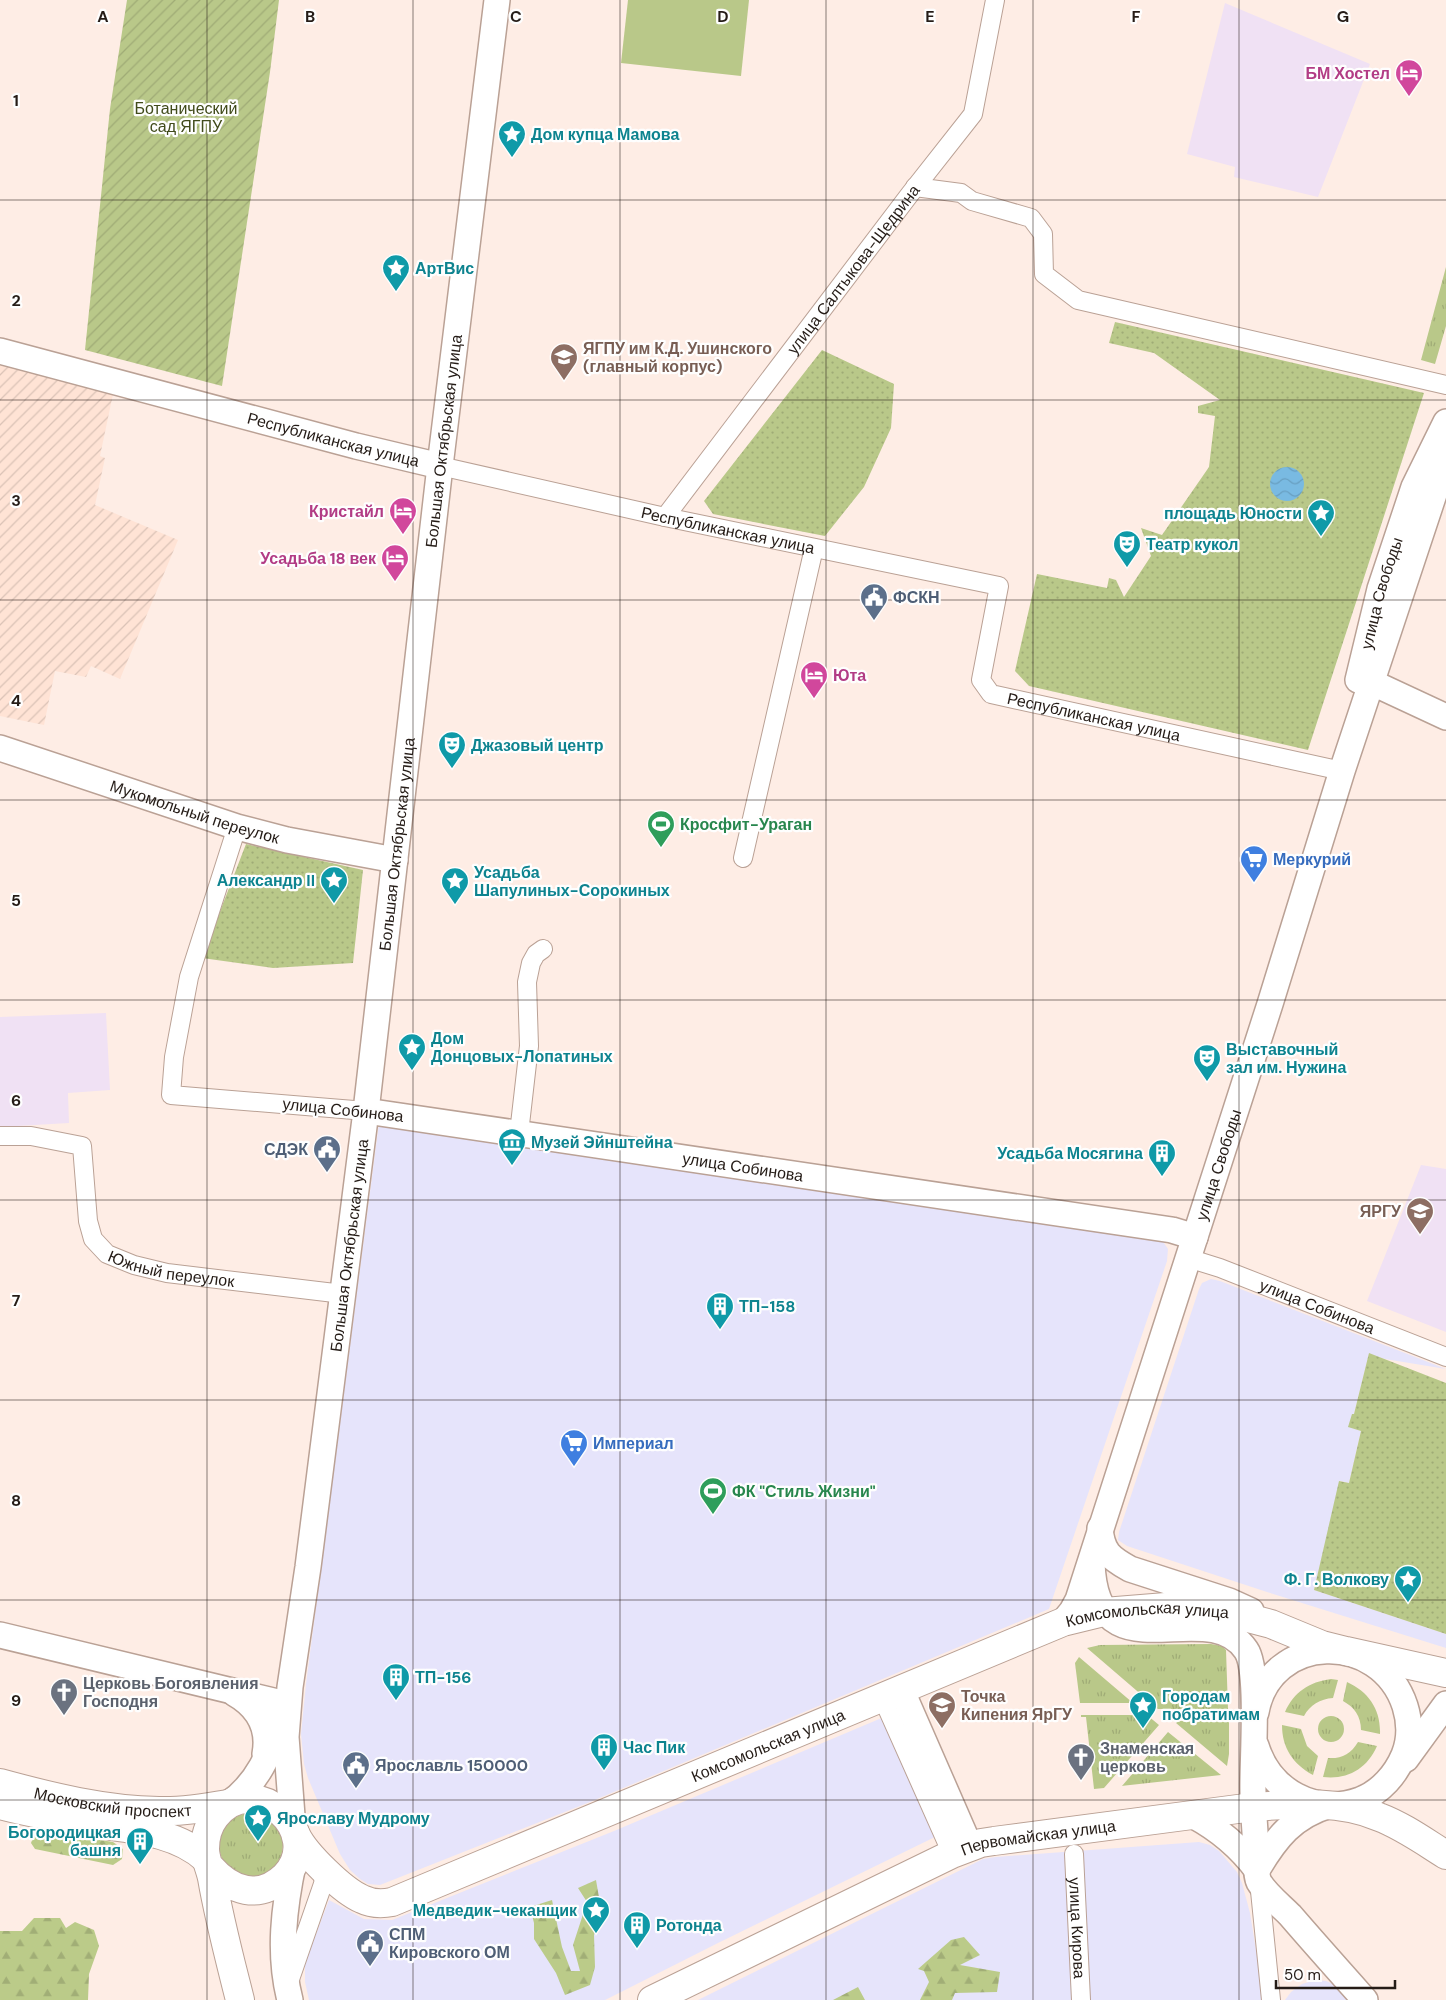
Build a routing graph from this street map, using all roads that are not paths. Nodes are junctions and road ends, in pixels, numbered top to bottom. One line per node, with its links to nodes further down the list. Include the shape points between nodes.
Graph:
1 (497, 0): 8 (main road, Большая Октябрьская улица)
2 (995, 0): 3 (street, улица Салтыкова-Щедрина, via 973,114)
3 (915, 187): 5 (street, via 960,192 972,201 1031,218 1043,234 1044,274 1078,300); 10 (street, улица Салтыкова-Щедрина)
4 (0, 351): 8 (main road, Республиканская улица)
5 (1446, 385)
6 (1446, 422): 9 (main road, улица Свободы)
7 (1446, 450): 9 (main road, улица Свободы)
8 (440, 466): 10 (street, Республиканская улица); 18 (main road, Большая Октябрьская улица)
9 (1424, 490): 12 (main road, улица Свободы); 12 (main road, улица Свободы, via 1380,589 1362,661)
10 (665, 517): 11 (street, Республиканская улица)
11 (814, 548): 15 (street, Республиканская улица, via 999,586 980,680 991,694); 17 (street)
12 (1364, 688): 13 (main road); 15 (main road, улица Свободы)
13 (1446, 717)
14 (0, 748): 16 (main road, Мукомольный переулок)
15 (1342, 771): 23 (main road, улица Свободы)
16 (237, 827): 18 (main road, Мукомольный переулок); 20 (street, улица Собинова, via 189,977 174,1058 172,1095)
17 (743, 858)
18 (394, 860): 20 (main road, Большая Октябрьская улица)
19 (543, 949): 21 (street, via 531,963 527,982 529,1046)
20 (366, 1111): 21 (main road, улица Собинова); 24 (main road, Большая Октябрьская улица)
21 (519, 1133): 23 (main road, улица Собинова, via 1172,1230)
22 (0, 1136): 24 (street, Южный переулок, via 31,1136 82,1146 88,1221 93,1239 107,1254 167,1273)
23 (1191, 1247): 25 (street, улица Собинова, via 1220,1268); 26 (main road, улица Свободы)
24 (343, 1294): 37 (main road, Большая Октябрьская улица)
25 (1446, 1357)
26 (1100, 1528): 27 (main road, улица Свободы); 30 (main road, Комсомольская улица, via 1104,1548 1130,1569 1230,1601)
27 (1091, 1558): 28 (main road, улица Свободы, via 1094,1588); 29 (main road, улица Свободы, via 1078,1600)
28 (1104, 1612): 29 (main road, Комсомольская улица); 30 (main road, Комсомольская улица, via 1166,1607 1201,1609); 38 (main road, via 1126,1626 1139,1629 1216,1630 1240,1642 1252,1664)
29 (1063, 1622): 35 (main road, Комсомольская улица)
30 (1271, 1624): 32 (main road, Комсомольская улица)
31 (0, 1635): 34 (main road)
32 (1346, 1652): 33 (main road, Комсомольская улица); 38 (main road, via 1328,1650 1312,1653 1283,1667 1263,1692 1257,1706); 40 (main road, via 1379,1666 1402,1695 1409,1730 1406,1748)
33 (1446, 1673)
34 (222, 1689): 37 (main road, via 260,1698); 39 (main road, via 245,1700 261,1719 267,1744)
35 (892, 1693): 48 (main road); 52 (main road, Комсомольская улица, via 400,1900 380,1903 361,1899)
36 (1446, 1704): 40 (main road)
37 (286, 1712): 39 (main road, Большая Октябрьская улица); 47 (main road, Большая Октябрьская улица)
38 (1254, 1730): 44 (main road, via 1263,1764 1280,1786 1303,1800); 45 (main road)
39 (259, 1773): 42 (main road, Большая Октябрьская улица, via 240,1796)
40 (1389, 1780): 44 (main road, via 1362,1799)
41 (0, 1783): 42 (main road, Московский проспект, via 91,1804 136,1810 161,1811)
42 (228, 1804): 47 (main road, via 250,1799 271,1804 284,1814); 51 (main road, via 209,1827 205,1847)
43 (0, 1805): 51 (main road, Московский проспект, via 151,1833 190,1847)
44 (1330, 1805): 45 (main road, Первомайская улица); 50 (main road, Первомайская улица, via 1380,1817); 53 (main road, via 1315,1810 1290,1826 1270,1849)
45 (1253, 1807): 46 (main road, Первомайская улица); 53 (main road)
46 (1194, 1816): 48 (main road, Первомайская улица, via 994,1841); 53 (main road, via 1230,1838 1245,1853)
47 (294, 1841): 51 (main road, via 288,1872 276,1883 257,1890 246,1890 224,1882); 52 (main road, Комсомольская улица); 54 (main road, Большая Октябрьская улица, via 284,1927 283,1960)
48 (961, 1850): 55 (main road, Первомайская улица)
49 (1074, 1854): 57 (street, улица Кирова)
50 (1446, 1855)
51 (208, 1863): 56 (main road)
52 (325, 1870): 54 (street)
53 (1258, 1875): 58 (street); 59 (main road)
54 (289, 1994)
55 (656, 1999)
56 (240, 2000)
57 (1080, 2000)
58 (1271, 2000)
59 (1365, 2000)

